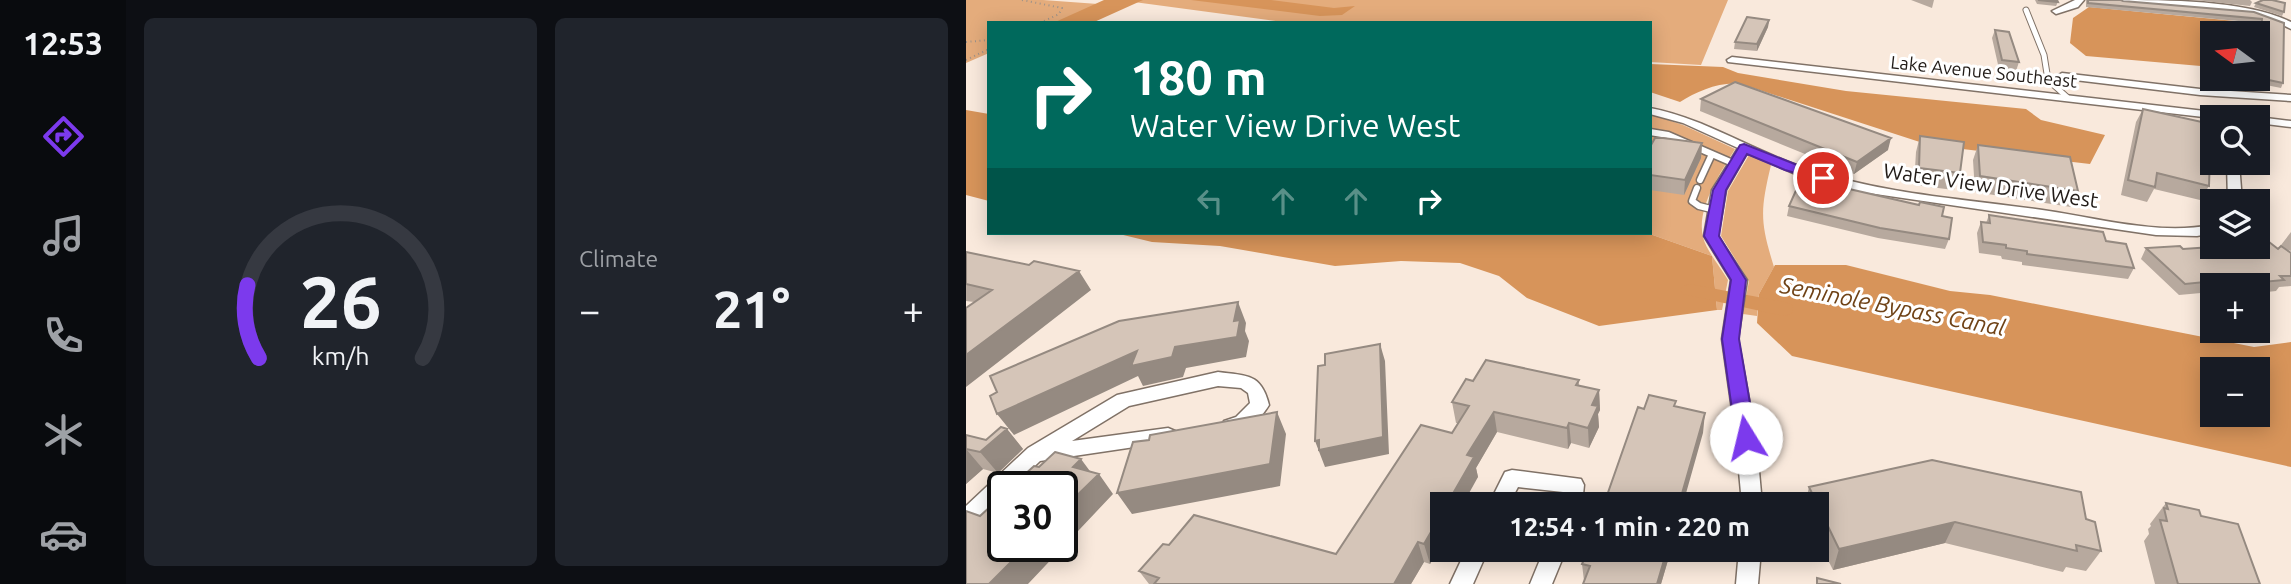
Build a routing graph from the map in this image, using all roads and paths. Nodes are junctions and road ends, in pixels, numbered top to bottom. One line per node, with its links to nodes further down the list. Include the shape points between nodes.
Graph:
1 (1022, 0): 6 (path, via 1062,8)
2 (2080, 0): 5 (street)
3 (2121, 0): 7 (street, via 2252,12)
4 (2026, 10): 15 (lane, via 2044,55 2048,80)
5 (2056, 11)
6 (1044, 21)
7 (2291, 26)
8 (987, 40): 9 (path)
9 (966, 42)
10 (987, 50): 11 (path)
11 (966, 60)
12 (1732, 60): 15 (street, Lake Avenue Southeast)
13 (2062, 76): 14 (street)
14 (2200, 92): 16 (street); 17 (street)
15 (2067, 97): 19 (street, Lake Avenue Southeast)
16 (2291, 99)
17 (2209, 105)
18 (1652, 112): 23 (street, Water View Drive West, via 1688,122)
19 (2200, 114)
20 (2270, 121): 21 (street)
21 (2291, 124)
22 (1652, 132): 24 (lane)
23 (1744, 148): 25 (street); 27 (street, Water View Drive West, via 1805,173 1886,191 2135,228)
24 (1712, 153): 25 (lane); 26 (lane, via 1692,201)
25 (1735, 164): 26 (street, via 1719,190)
26 (1715, 209): 33 (street, via 1711,236 1739,280 1730,339)
27 (2200, 230)
28 (1209, 430): 30 (street, via 1241,423 1260,405 1256,389 1245,382 1218,379 1124,400)
29 (1183, 433): 30 (street)
30 (1035, 454): 34 (street)
31 (1505, 492): 32 (street, via 1512,478 1574,485)
32 (1573, 492)
33 (1751, 492)
34 (966, 519)
35 (1471, 562): 38 (street)
36 (1550, 562): 39 (street)
37 (1749, 562): 40 (street)
38 (1461, 584)
39 (1541, 584)
40 (1747, 584)

